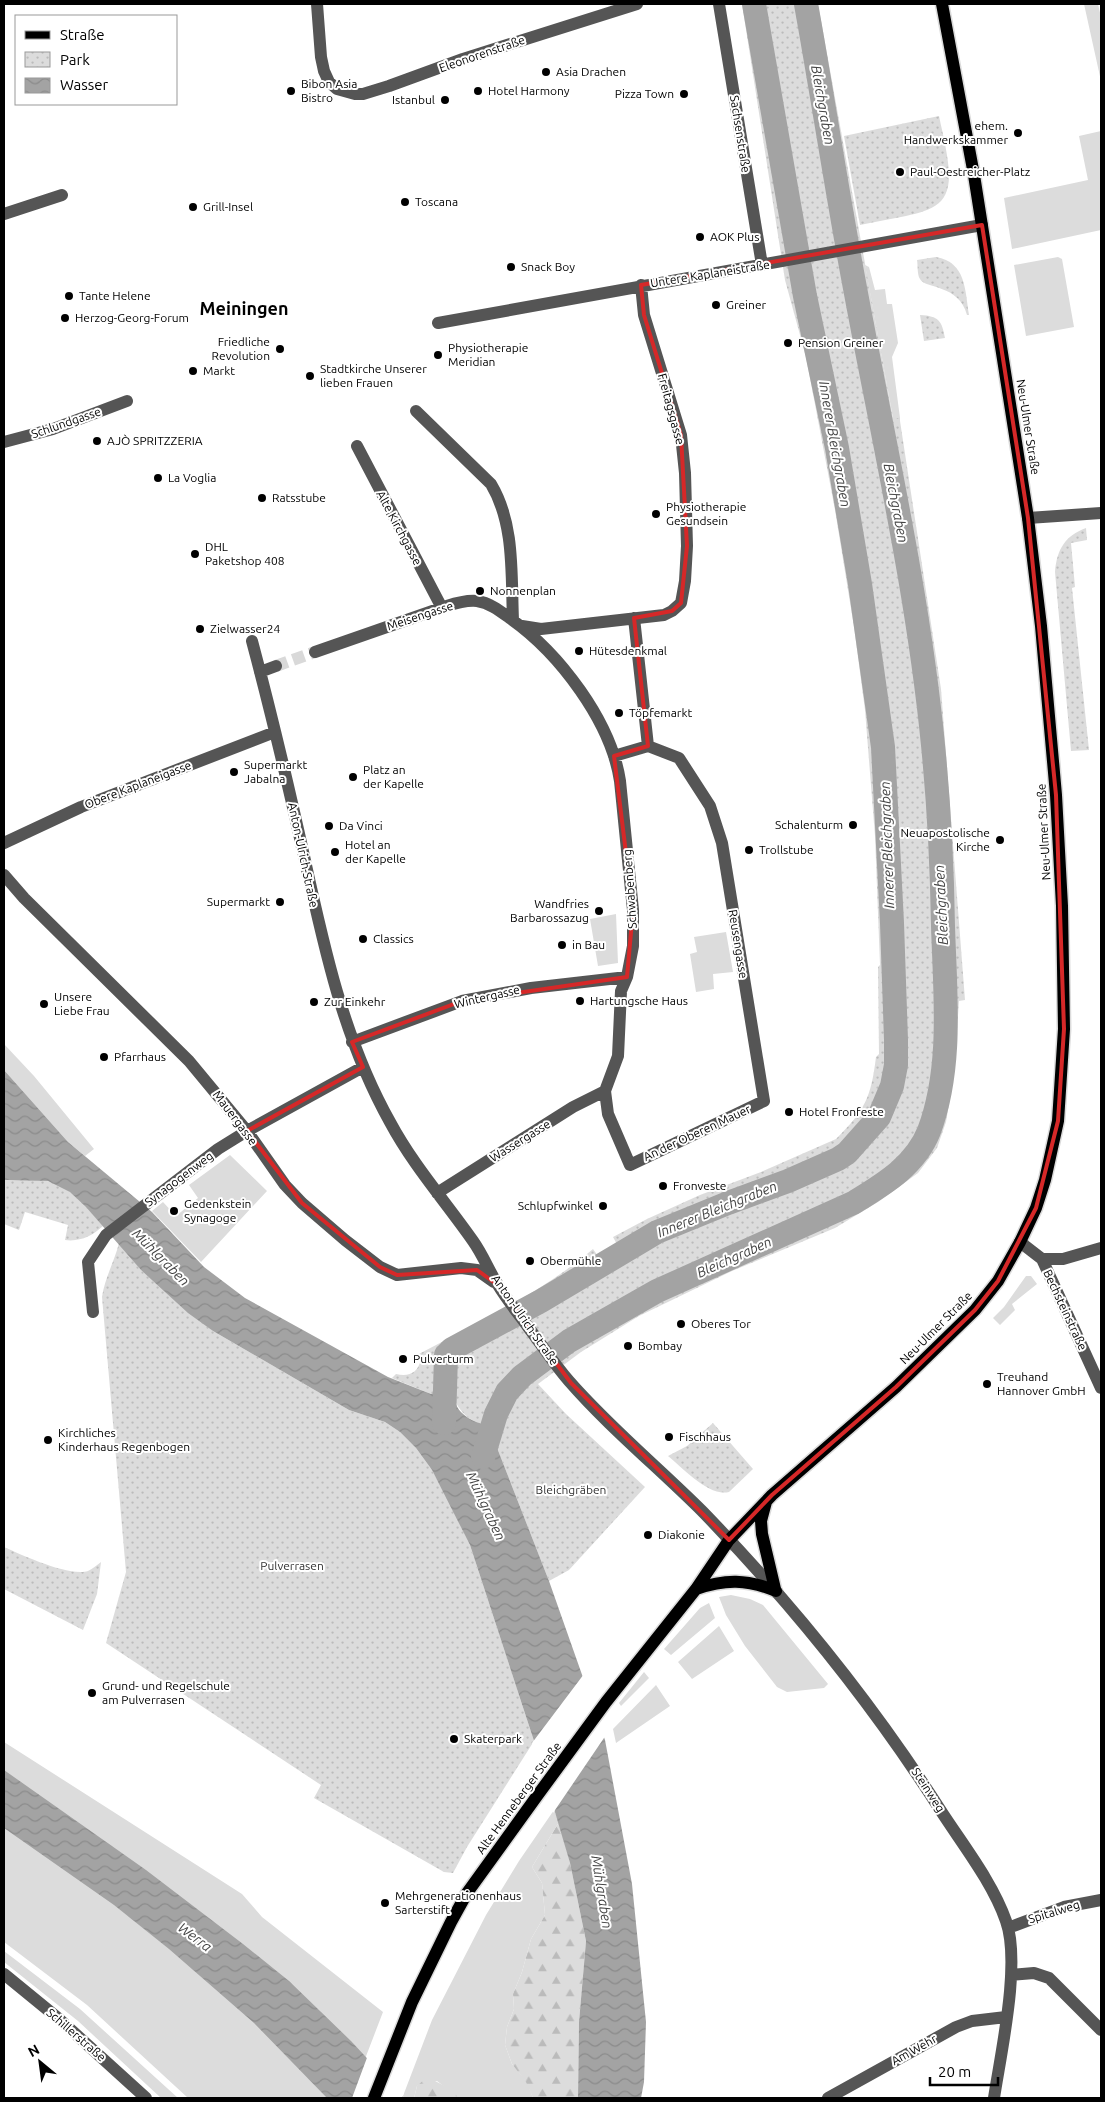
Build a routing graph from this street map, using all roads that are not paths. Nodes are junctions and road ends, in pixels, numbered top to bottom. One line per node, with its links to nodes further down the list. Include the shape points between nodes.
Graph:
1 (318, 4): 2 (street, Eleonorenstraße, via 324,71 337,89 355,94)
2 (636, 4)
3 (719, 4): 8 (street, Sachsenstraße)
4 (942, 4): 7 (main road, Neu-Ulmer Straße)
5 (62, 195): 6 (street)
6 (4, 214)
7 (982, 225): 8 (street, Untere Kaplaneistraße); 16 (main road, Neu-Ulmer Straße)
8 (762, 265): 9 (street, Untere Kaplaneistraße)
9 (641, 285): 10 (street, Untere Kaplaneistraße); 18 (street, Freitagsgasse, via 644,315 680,435 685,473 687,546 681,603 664,615)
10 (438, 323)
11 (127, 401): 13 (street, Schlundgasse, via 53,429)
12 (416, 410): 19 (street, via 491,484 498,496 509,535)
13 (4, 442)
14 (357, 446): 17 (street, Alte Kirchgasse)
15 (1101, 512): 16 (street)
16 (1028, 518): 37 (main road, Neu-Ulmer Straße, via 1056,795 1064,1028 1058,1121 1052,1153 1036,1208)
17 (442, 608): 19 (street, Meisengasse, via 476,601 492,606); 21 (street, Meisengasse)
18 (634, 618): 19 (street, Freitagsgasse, via 542,629); 25 (street)
19 (517, 623): 26 (street, Meisengasse, via 539,641 578,685)
20 (252, 641): 23 (street, Anton-Ulrich-Straße)
21 (315, 652)
22 (276, 666): 23 (street)
23 (260, 672): 24 (street, Anton-Ulrich-Straße)
24 (275, 732): 27 (street, Obere Kaplaneigasse, via 81,807); 30 (street, Anton-Ulrich-Straße, via 319,930)
25 (648, 746): 26 (street); 33 (street, Reusengasse, via 679,758 710,806 722,843)
26 (614, 756): 29 (street, Schwabenberg, via 620,781 633,910 633,946)
27 (4, 843)
28 (4, 875): 34 (street, Mauergasse, via 189,1061)
29 (627, 977): 30 (street, Wintergasse, via 531,988 462,1001); 32 (street, Schwabenberg, via 621,991 618,1056)
30 (352, 1042): 31 (street, Anton-Ulrich-Straße)
31 (363, 1067): 34 (street); 36 (street, Anton-Ulrich-Straße, via 411,1158)
32 (605, 1091): 35 (street, Schwabenberg, via 608,1114); 36 (street, Wassergasse, via 573,1107)
33 (764, 1101): 35 (street, An der Oberen Mauer)
34 (247, 1131): 40 (street, Mauergasse, via 302,1203 380,1267 397,1275 461,1268 477,1270); 41 (street, Synagogenweg, via 218,1149 106,1236 88,1262)
35 (630, 1165)
36 (437, 1193): 40 (street, Anton-Ulrich-Straße, via 476,1245)
37 (1020, 1242): 39 (street); 43 (main road, Neu-Ulmer Straße, via 998,1281 976,1310 896,1387)
38 (1101, 1248): 39 (street, via 1063,1259)
39 (1042, 1259): 42 (street, Bechsteinstraße)
40 (498, 1286): 44 (street, Anton-Ulrich-Straße, via 558,1368 621,1435)
41 (93, 1312)
42 (1101, 1388)
43 (766, 1500): 44 (main road, Neu-Ulmer Straße); 46 (main road, via 761,1521)
44 (729, 1540): 45 (main road, Alte Henneberger Straße); 46 (street, Steinweg)
45 (696, 1589): 46 (main road, via 745,1581); 54 (main road, Alte Henneberger Straße, via 606,1702 467,1893 427,1970)
46 (775, 1590): 48 (street, Steinweg, via 854,1684 898,1746 981,1873)
47 (1101, 1900): 48 (street, Spitalweg, via 1064,1907)
48 (1008, 1928): 50 (street, Steinweg)
49 (4, 1974): 53 (street, Schillerstraße)
50 (1011, 1975): 51 (street, Steinweg); 52 (street, via 1034,1973 1049,1978)
51 (1006, 2017): 55 (street, Am Wehr, via 972,2021 956,2027); 56 (street, Steinweg)
52 (1101, 2030)
53 (146, 2098)
54 (374, 2098)
55 (828, 2098)
56 (994, 2098)

